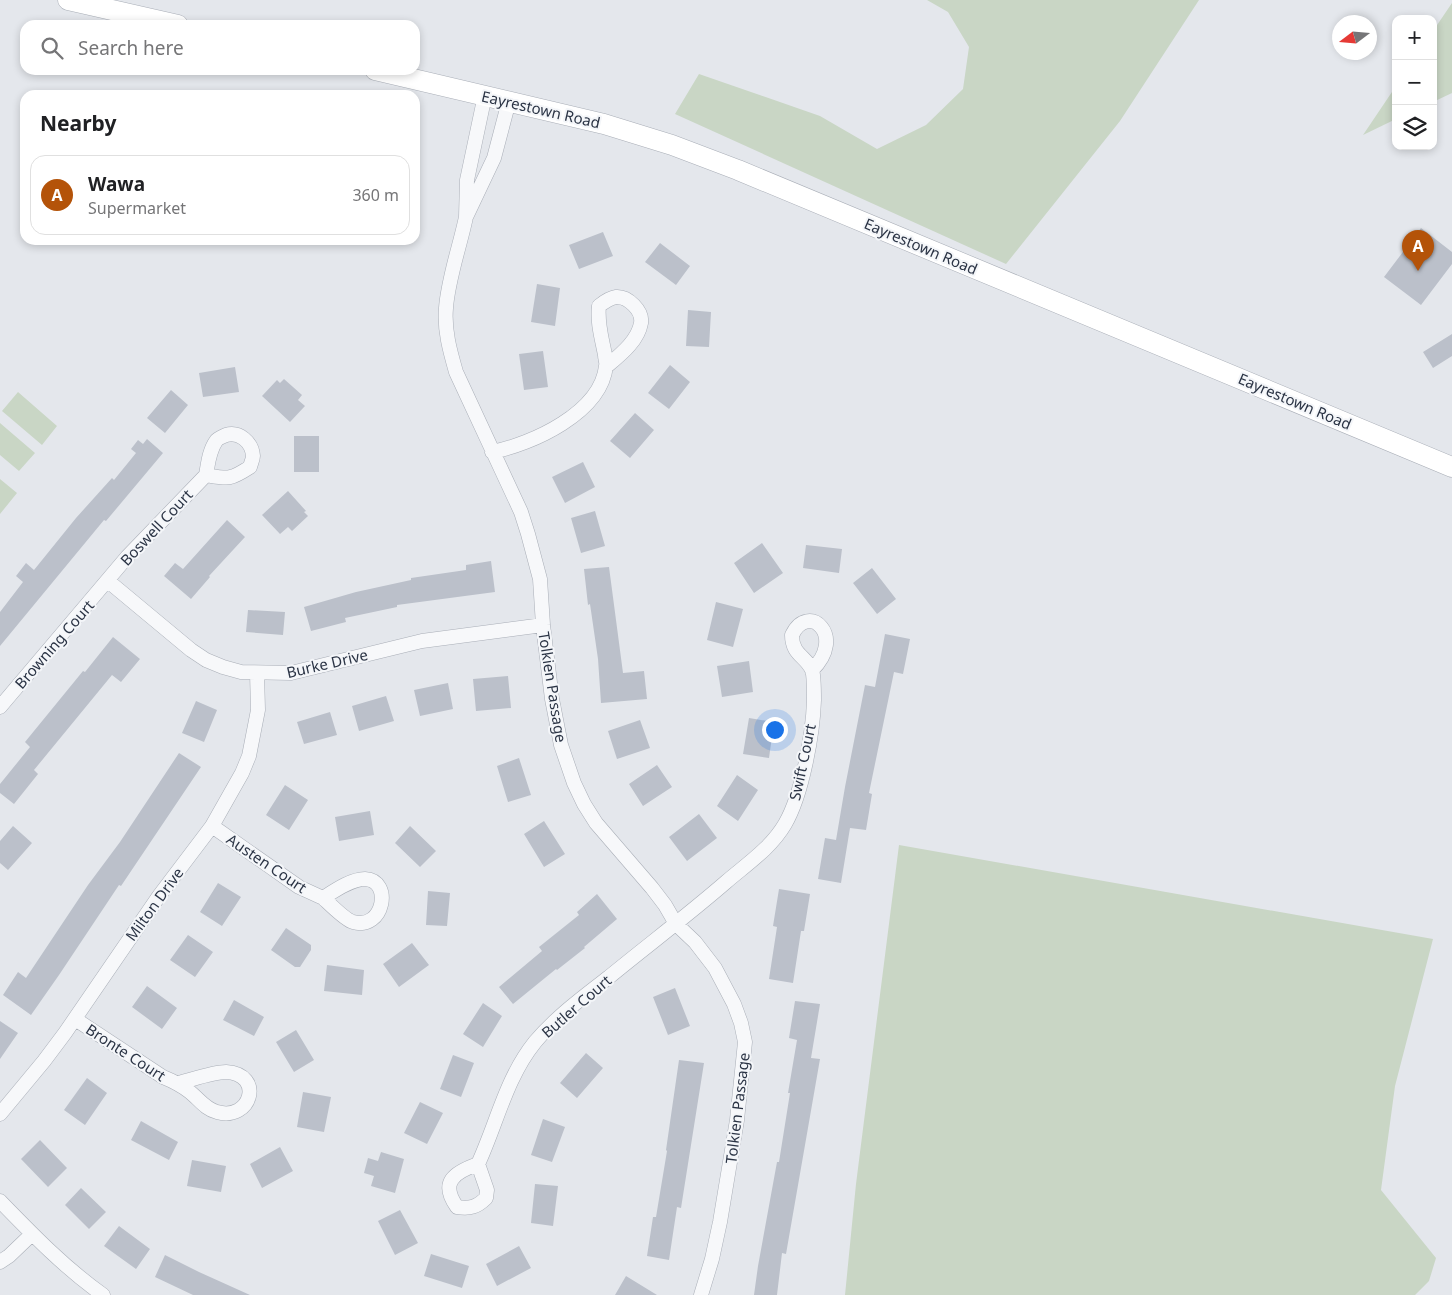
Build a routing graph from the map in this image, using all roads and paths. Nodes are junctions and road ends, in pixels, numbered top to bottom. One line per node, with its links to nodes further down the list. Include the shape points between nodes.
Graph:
1 (68, 0): 2 (street)
2 (156, 20)
3 (396, 75): 4 (street, Eayrestown Road)
4 (485, 95): 5 (street, Eayrestown Road); 6 (street, Tolkien Passage, via 466,180)
5 (509, 101): 6 (street, Tolkien Passage, via 494,158); 9 (street, Eayrestown Road, via 621,129 722,164)
6 (466, 217): 8 (street, Tolkien Passage, via 449,284 446,329 456,372)
7 (607, 366): 7 (street, via 597,319 598,306 616,297 626,299 642,321 625,350); 8 (street, via 600,386 583,407 558,427 511,448)
8 (492, 452): 12 (street, Tolkien Passage, via 528,534 540,579)
9 (1452, 467)
10 (206, 475): 11 (street, Boswell Court)
11 (108, 581): 14 (street, Burke Drive, via 206,660 241,672); 15 (street, Browning Court)
12 (543, 624): 14 (street, Burke Drive, via 422,640 300,672); 18 (street, Tolkien Passage, via 555,714 574,783 596,823 652,888)
13 (812, 670): 18 (street, Swift Court, via 814,700 809,741 796,801 785,825 771,843)
14 (257, 673): 16 (street, Milton Drive, via 258,710 249,756)
15 (0, 707)
16 (212, 826): 17 (street, Austen Court, via 299,886); 19 (street, Milton Drive, via 159,896)
17 (323, 898)
18 (676, 924): 22 (street, Butler Court, via 568,1010 536,1042 516,1070); 27 (street, Tolkien Passage, via 696,942 722,979 734,1004 745,1042 726,1192)
19 (75, 1019): 20 (street, Bronte Court); 21 (street, Milton Drive)
20 (178, 1084): 20 (street, Bronte Court, via 209,1109 219,1113 241,1110 250,1097 250,1086 235,1073 224,1072)
21 (0, 1114)
22 (478, 1164)
23 (0, 1201): 24 (street)
24 (32, 1234): 25 (street); 26 (street, via 76,1276)
25 (0, 1262)
26 (103, 1295)
27 (701, 1295)

